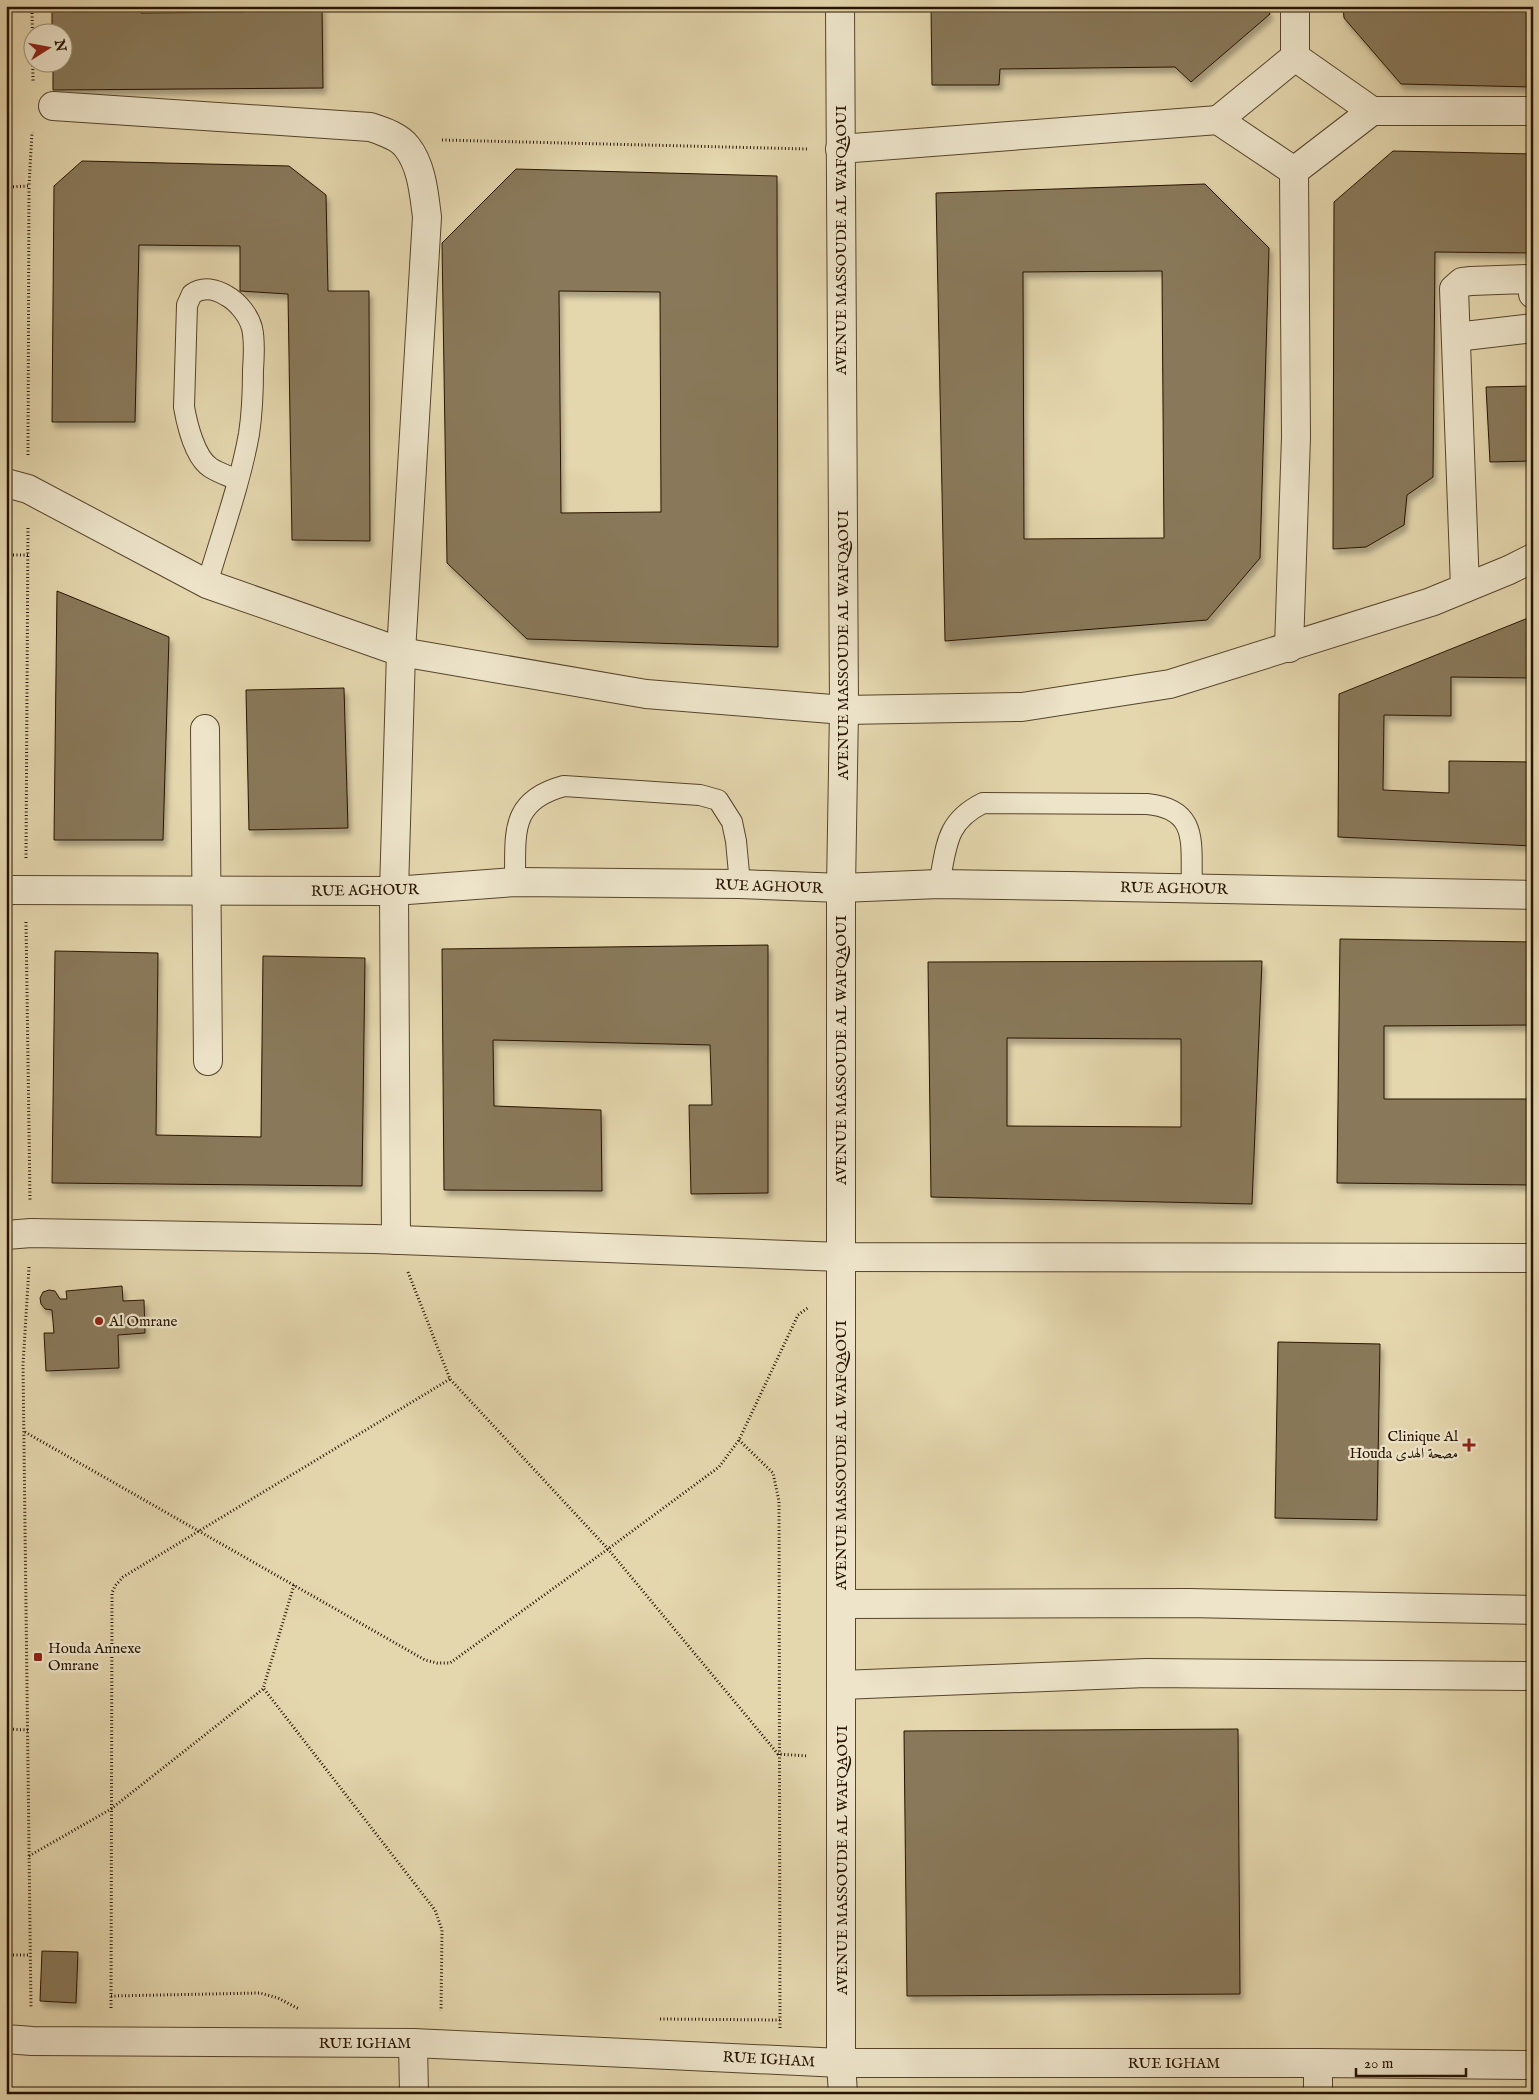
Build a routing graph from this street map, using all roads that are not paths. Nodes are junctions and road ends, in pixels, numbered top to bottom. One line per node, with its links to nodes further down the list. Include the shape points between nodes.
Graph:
1 (840, 6): 8 (street, AVENUE MASSOUDE AL WAFQAOUI)
2 (1295, 6): 3 (street)
3 (1295, 56): 5 (street); 7 (street)
4 (53, 106): 19 (street, via 370,127 407,146 424,188 428,217)
5 (1372, 111): 6 (street); 9 (street)
6 (1533, 112)
7 (1218, 120): 8 (street); 9 (street)
8 (840, 149): 20 (street, AVENUE MASSOUDE AL WAFQAOUI)
9 (1294, 171): 18 (street, via 1296,436)
10 (1533, 294): 12 (street, via 1529,279 1471,281 1457,285 1454,289)
11 (1533, 328): 12 (street)
12 (1456, 337): 17 (street)
13 (237, 480): 13 (lane, via 249,434 254,347 252,328 246,314 231,298 211,289 200,290 192,294 187,305 184,407 193,442 209,467); 16 (lane)
14 (17, 486): 16 (street)
15 (1533, 558): 17 (street)
16 (207, 584): 19 (street)
17 (1465, 588): 18 (street)
18 (1289, 648): 20 (street, via 1170,684 1022,707)
19 (401, 652): 20 (street, via 646,694); 29 (street)
20 (844, 710): 25 (street, AVENUE MASSOUDE AL WAFQAOUI)
21 (205, 729): 28 (street)
22 (515, 882): 23 (street, RUE AGHOUR); 23 (lane, via 516,826 522,813 537,798 564,786 700,795 718,800 732,822); 29 (street, RUE AGHOUR)
23 (740, 884): 25 (street, RUE AGHOUR)
24 (939, 884): 25 (street, RUE AGHOUR); 26 (street, RUE AGHOUR); 26 (lane, via 947,843 956,822 967,811 983,803 1147,804 1175,811 1190,831)
25 (841, 888): 34 (street, AVENUE MASSOUDE AL WAFQAOUI)
26 (1192, 888): 30 (street, RUE AGHOUR)
27 (16, 890): 28 (street, RUE AGHOUR)
28 (206, 890): 29 (street, RUE AGHOUR); 31 (street)
29 (394, 891): 33 (street)
30 (1533, 895)
31 (208, 1061)
32 (18, 1234): 33 (street)
33 (396, 1240): 34 (street)
34 (841, 1256): 35 (street); 36 (street, AVENUE MASSOUDE AL WAFQAOUI)
35 (1533, 1258)
36 (842, 1604): 37 (street, via 1188,1603); 39 (street, AVENUE MASSOUDE AL WAFQAOUI)
37 (1533, 1610)
38 (1533, 1676): 39 (street, via 1146,1673)
39 (841, 1685): 42 (street, AVENUE MASSOUDE AL WAFQAOUI)
40 (19, 2040): 41 (street, RUE IGHAM)
41 (413, 2043): 42 (street, RUE IGHAM); 45 (street)
42 (841, 2063): 43 (street, RUE IGHAM); 46 (street, AVENUE MASSOUDE AL WAFQAOUI)
43 (1318, 2063): 44 (street, RUE IGHAM); 47 (street)
44 (1533, 2065)
45 (414, 2094)
46 (843, 2094)
47 (1318, 2094)

